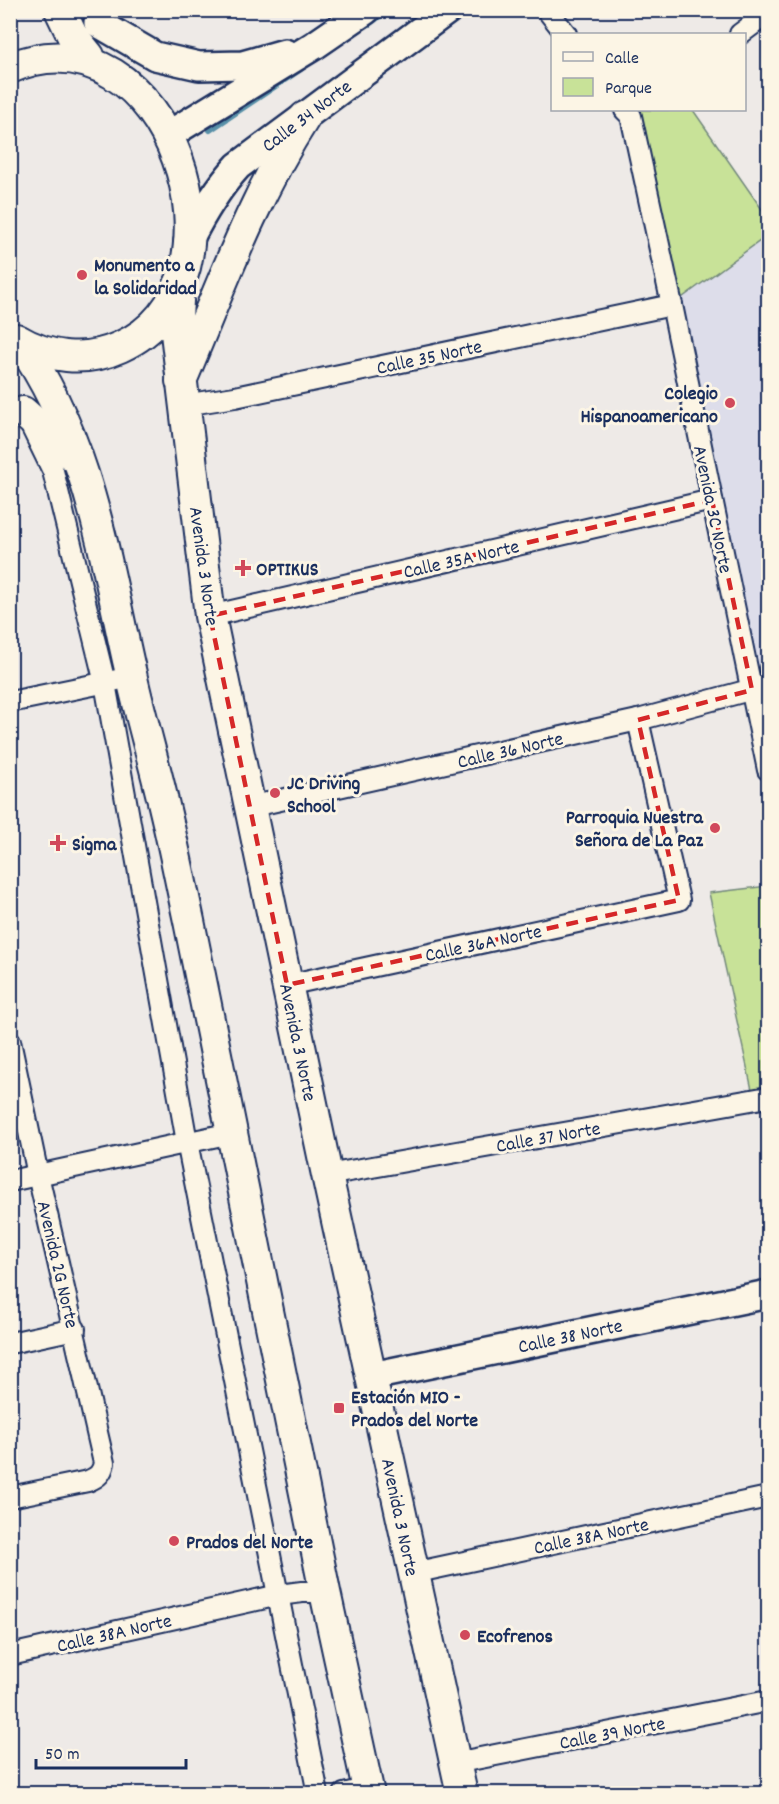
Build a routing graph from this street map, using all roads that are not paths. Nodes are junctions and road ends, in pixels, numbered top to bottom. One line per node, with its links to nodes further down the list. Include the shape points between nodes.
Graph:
1 (60, 10): 10 (main road)
2 (366, 10): 9 (street)
3 (448, 10): 14 (street, Calle 34 Norte)
4 (547, 10): 7 (street)
5 (768, 13): 8 (street)
6 (96, 16): 9 (street, via 155,56 199,66 243,65); 12 (street)
7 (565, 33)
8 (741, 33)
9 (315, 45): 15 (street)
10 (88, 56): 11 (main road, via 42,56); 12 (main road, via 113,65)
11 (10, 68)
12 (137, 84): 15 (main road)
13 (632, 112): 18 (street, Avenida 3C Norte)
14 (305, 117): 16 (street, Calle 34 Norte, via 238,166 222,183); 20 (main road, via 268,181)
15 (170, 134): 16 (main road, via 185,175)
16 (188, 242): 17 (main road)
17 (179, 285): 19 (main road, via 164,313 136,340 105,353 70,357 43,352); 20 (main road, Avenida 3 Norte, via 176,333)
18 (672, 305): 20 (street, Calle 35 Norte, via 235,397); 23 (street, Avenida 3C Norte)
19 (15, 339): 22 (main road, via 34,363)
20 (183, 393): 24 (main road, Avenida 3 Norte)
21 (17, 407): 22 (main road); 25 (street, via 53,471)
22 (80, 461): 25 (main road, via 97,519)
23 (712, 500): 24 (street, Calle 35A Norte); 26 (street, Avenida 3C Norte)
24 (210, 616): 30 (main road, Avenida 3 Norte)
25 (118, 680): 27 (street); 34 (main road, via 168,822); 35 (street)
26 (760, 688): 28 (street, Calle 36 Norte); 29 (street, Avenida 3C Norte)
27 (10, 702)
28 (638, 720): 30 (street, Calle 36 Norte); 31 (street, Calle 36A Norte, via 679,900)
29 (768, 770)
30 (249, 807): 31 (main road, Avenida 3 Norte)
31 (287, 985): 37 (main road, Avenida 3 Norte)
32 (10, 1041): 36 (street, Avenida 2G Norte)
33 (768, 1097): 37 (street, Calle 37 Norte)
34 (231, 1133): 35 (street); 46 (main road)
35 (187, 1142): 36 (street); 47 (street)
36 (38, 1175): 38 (street); 40 (street, Avenida 2G Norte)
37 (327, 1175): 42 (main road, Avenida 3 Norte)
38 (10, 1181)
39 (768, 1294): 42 (street, Calle 38 Norte)
40 (75, 1329): 41 (street); 43 (street, Avenida 2G Norte, via 104,1463 102,1471 96,1478)
41 (10, 1343)
42 (372, 1376): 45 (main road, Avenida 3 Norte)
43 (10, 1497)
44 (768, 1497): 45 (street, Calle 38A Norte)
45 (413, 1573): 50 (main road, Avenida 3 Norte)
46 (325, 1592): 47 (street, Calle 38A Norte); 51 (main road)
47 (279, 1595): 48 (street, Calle 38A Norte); 52 (street)
48 (10, 1655)
49 (768, 1701): 50 (street, Calle 39 Norte)
50 (455, 1762): 53 (main road, Avenida 3 Norte)
51 (360, 1792)
52 (318, 1794)
53 (462, 1794)

